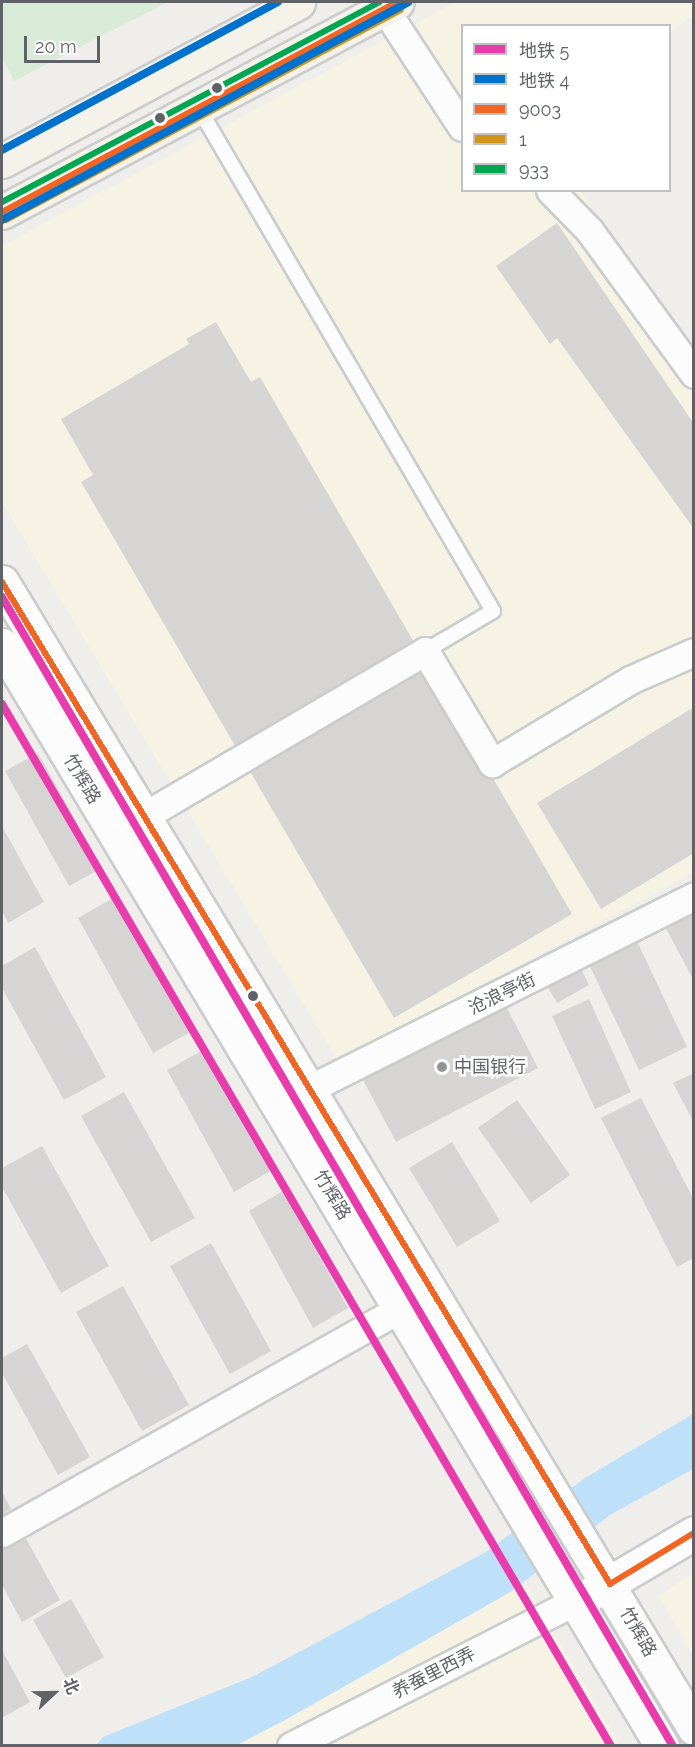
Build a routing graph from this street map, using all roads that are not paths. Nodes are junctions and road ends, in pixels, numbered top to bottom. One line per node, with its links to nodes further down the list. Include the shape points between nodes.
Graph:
1 (298, 2): 5 (main road)
2 (391, 5): 3 (main road); 4 (street)
3 (198, 107): 7 (main road); 11 (lane, via 493,611)
4 (461, 125)
5 (2, 161)
6 (552, 192): 8 (street, via 589,230)
7 (2, 212)
8 (693, 374)
9 (2, 582): 13 (main road, 竹辉路)
10 (2, 645): 16 (main road, 竹辉路)
11 (425, 651): 12 (street, via 492,763 630,680); 13 (street)
12 (693, 652)
13 (144, 816): 15 (main road, 竹辉路)
14 (693, 896): 15 (street, 沧浪亭街)
15 (309, 1089): 19 (main road, 竹辉路)
16 (400, 1309): 17 (street); 20 (main road, 竹辉路)
17 (2, 1533)
18 (693, 1533): 19 (main road)
19 (610, 1584): 20 (main road); 21 (main road, 竹辉路)
20 (576, 1601): 22 (street, 养蚕里西弄); 23 (main road, 竹辉路)
21 (693, 1728)
22 (291, 1746)
23 (662, 1746)

